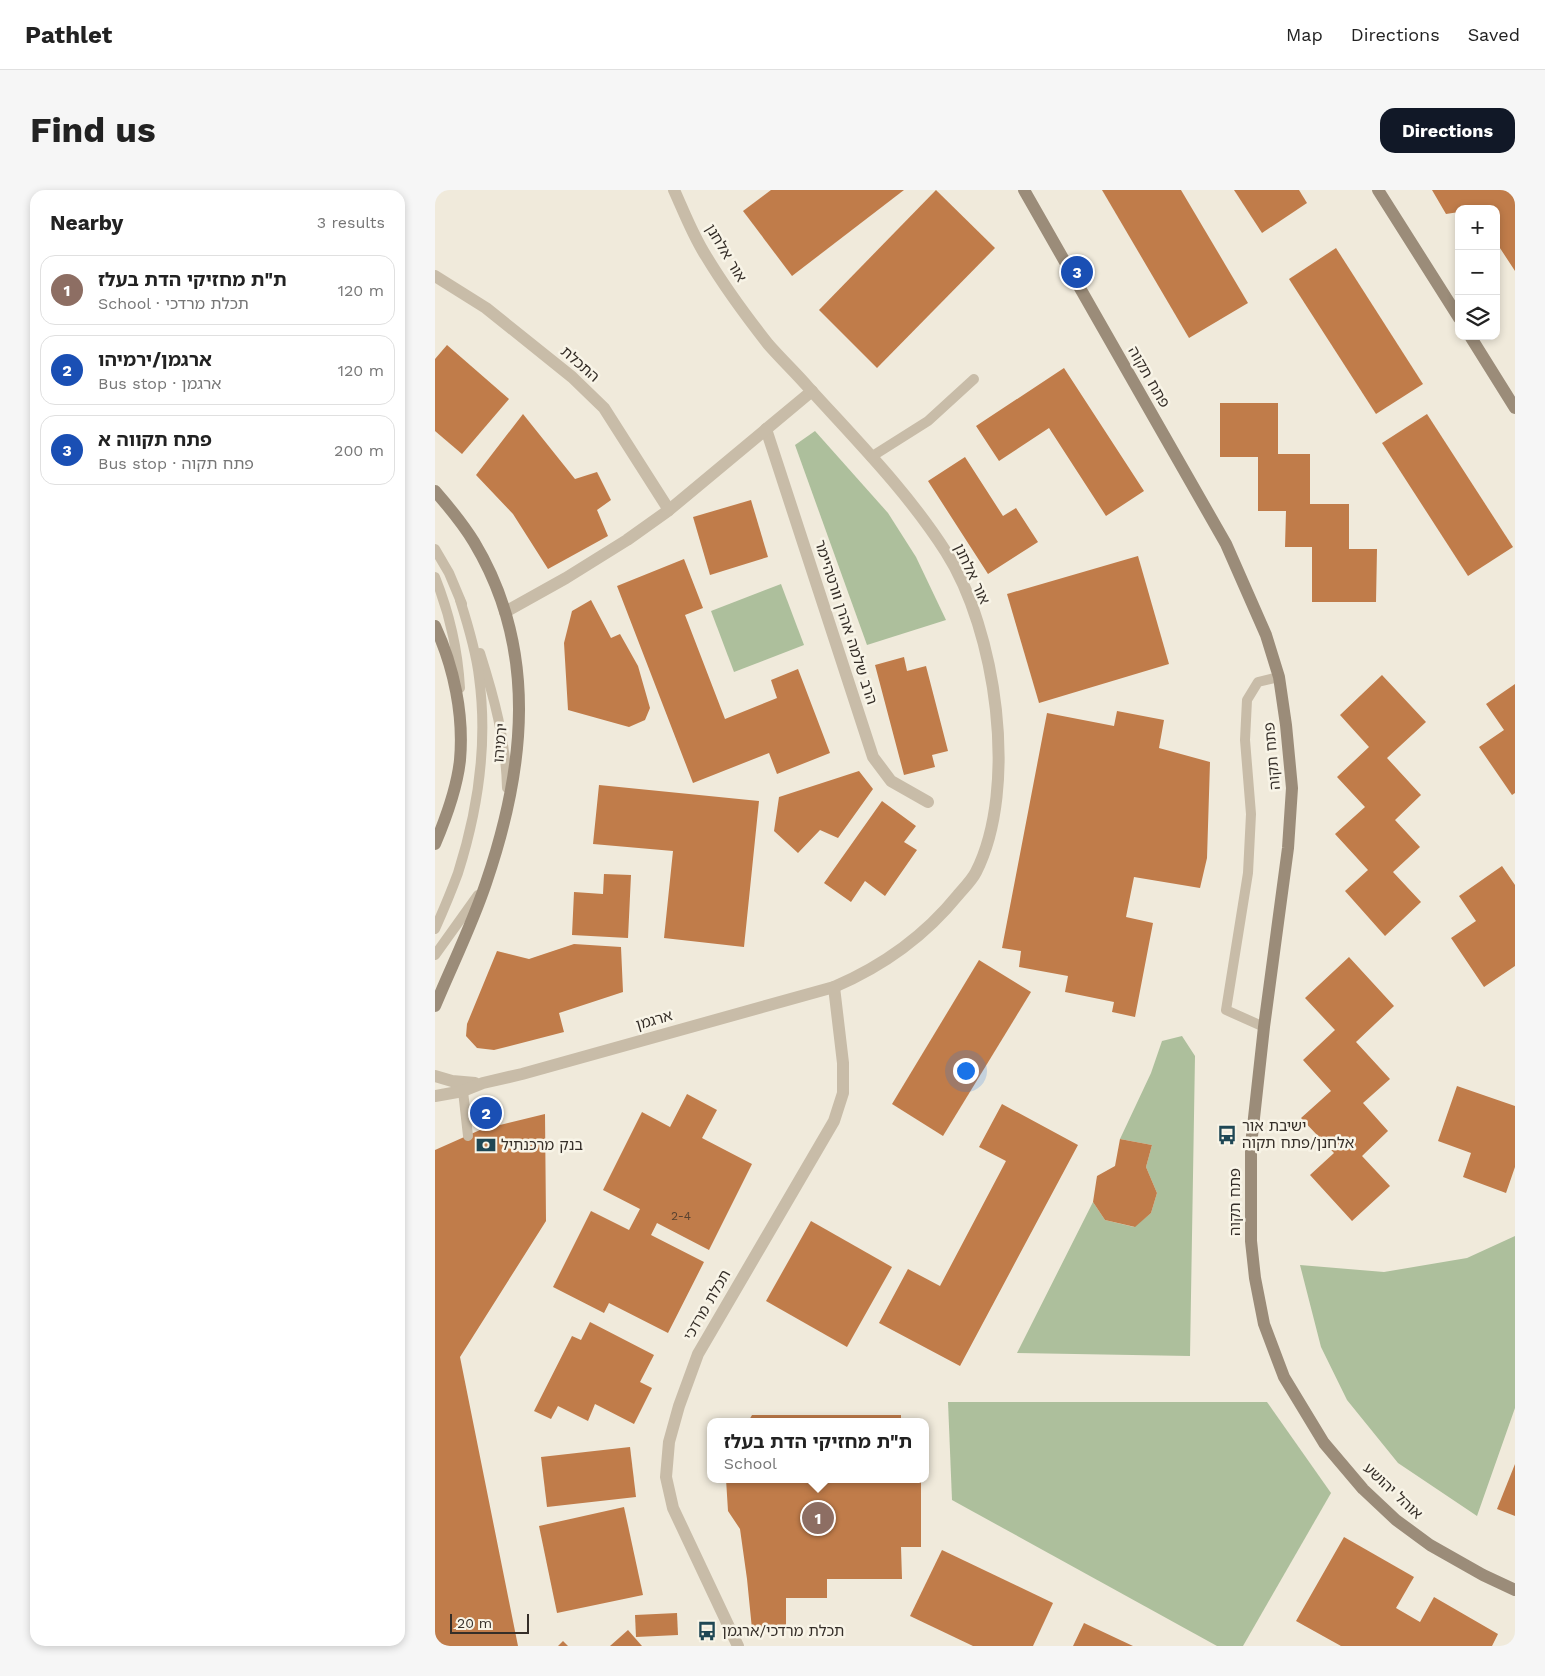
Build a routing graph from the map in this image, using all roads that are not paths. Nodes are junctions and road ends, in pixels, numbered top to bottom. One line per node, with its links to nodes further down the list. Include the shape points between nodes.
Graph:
1 (674, 190): 8 (street, אור אלחנן, via 705,255 769,344)
2 (1025, 190): 19 (street, פתח תקוה, via 1226,544 1266,635)
3 (1378, 190): 5 (street)
4 (435, 276): 13 (street, התכלת, via 486,308 572,377 604,408)
5 (1455, 312)
6 (1472, 340): 9 (street)
7 (974, 379): 11 (lane, via 928,421)
8 (812, 391): 10 (street); 11 (street, אור אלחנן)
9 (1515, 408)
10 (766, 429): 13 (street); 21 (street, הרב שלמה אהרן וורטהיימר, via 873,757 891,781)
11 (871, 457): 27 (street, אור אלחנן, via 902,491 947,553 968,596 985,648 996,705 997,791 988,844 975,874 951,904 926,931 889,958 860,976)
12 (435, 491): 17 (street, ירמיהו, via 474,542)
13 (669, 510): 17 (street, via 566,578)
14 (435, 549): 16 (lane)
15 (435, 578): 20 (lane, via 456,652)
16 (460, 600): 22 (lane, via 493,691 507,765); 25 (lane, via 479,678 482,709 479,778 467,842)
17 (505, 612): 22 (street, ירמיהו, via 517,661 519,698 518,747)
18 (435, 626): 20 (street, via 451,669)
19 (1279, 678): 29 (street, פתח תקוה, via 1292,788 1288,848); 29 (lane, via 1258,682 1247,700 1245,740 1251,814 1248,872 1226,1010)
20 (460, 727): 23 (street, via 460,760 455,787)
21 (928, 802)
22 (507, 809): 24 (street, ירמיהו)
23 (435, 844)
24 (486, 885): 26 (lane); 28 (street, ירמיהו)
25 (435, 929)
26 (435, 955)
27 (834, 986): 31 (street, ארגמן); 37 (street, תכלת מרדכי, via 843,1063 843,1093 834,1121 698,1354 669,1442 666,1477 673,1508)
28 (435, 1006)
29 (1264, 1027): 35 (street, פתח תקוה, via 1251,1145 1251,1241 1264,1324)
30 (435, 1076): 31 (street, ארגמן)
31 (483, 1084): 32 (street, ארגמן)
32 (463, 1090): 33 (street, ארגמן); 34 (lane)
33 (435, 1096)
34 (468, 1136)
35 (1284, 1377): 36 (street, אוהל יהושע, via 1324,1443 1397,1520 1430,1545)
36 (1515, 1590)
37 (738, 1646)

